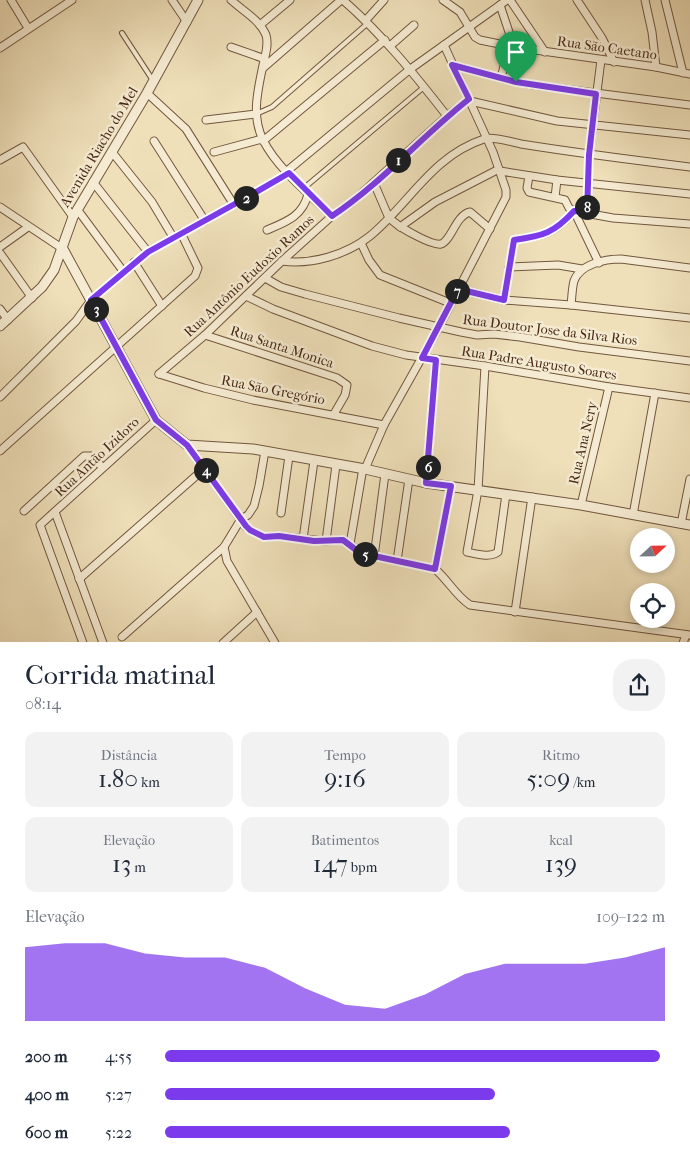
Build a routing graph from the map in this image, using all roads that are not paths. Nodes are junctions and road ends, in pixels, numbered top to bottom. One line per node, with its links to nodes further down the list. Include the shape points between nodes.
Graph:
1 (72, 0): 20 (street)
2 (172, 0): 15 (street)
3 (198, 0): 15 (street, Avenida Riacho do Mel)
4 (290, 0): 18 (street)
5 (342, 0): 16 (street); 33 (street)
6 (384, 0): 16 (street)
7 (443, 0): 19 (street, via 460,12)
8 (508, 0): 14 (street); 27 (street)
9 (577, 0): 30 (street)
10 (645, 0): 32 (street)
11 (665, 0): 35 (street)
12 (15, 1): 20 (street)
13 (235, 1): 18 (street)
14 (500, 5): 19 (street); 25 (street)
15 (187, 22): 37 (street, Avenida Riacho do Mel)
16 (367, 22): 22 (street); 43 (lane, via 272,107)
17 (414, 25): 22 (street)
18 (260, 26): 28 (street, via 267,40)
19 (469, 26): 23 (street); 25 (street, Rua São Caetano, via 474,37 480,40)
20 (28, 28): 26 (street)
21 (122, 33): 37 (lane)
22 (387, 43): 34 (street); 49 (street)
23 (444, 45): 31 (street); 34 (street)
24 (231, 47): 28 (street)
25 (512, 47): 27 (street, Rua São Caetano); 36 (street)
26 (0, 48)
27 (545, 52): 29 (street, Rua São Caetano)
28 (265, 59): 33 (street)
29 (600, 60): 30 (street, Rua São Caetano); 40 (street)
30 (614, 62): 32 (street, Rua São Caetano)
31 (452, 65): 36 (street); 41 (street)
32 (656, 67): 35 (street, Rua São Caetano)
33 (263, 68): 43 (street)
34 (410, 70): 38 (street); 57 (street)
35 (686, 73)
36 (501, 78): 40 (street)
37 (154, 81): 39 (street, Avenida Riacho do Mel)
38 (424, 87): 44 (street); 63 (lane)
39 (147, 93): 51 (street, Avenida Riacho do Mel); 66 (street, via 186,129)
40 (596, 94): 42 (street); 46 (street)
41 (469, 100): 44 (street, Rua Antônio Eudoxio Ramos); 46 (street, via 557,121); 48 (street)
42 (690, 105)
43 (256, 114): 45 (street); 49 (street)
44 (447, 116): 61 (street, Rua Antônio Eudoxio Ramos)
45 (206, 120)
46 (593, 124): 47 (street); 53 (street)
47 (690, 135)
48 (487, 138): 53 (street); 56 (street); 72 (street, via 442,162)
49 (263, 140): 52 (street); 57 (street)
50 (154, 141): 73 (street)
51 (112, 152): 60 (street, Avenida Riacho do Mel); 80 (street, via 152,202)
52 (214, 152)
53 (589, 155): 55 (street); 62 (street)
54 (0, 160): 70 (street, via 23,147)
55 (690, 166)
56 (499, 170): 58 (street); 76 (street, via 435,202); 77 (street, via 506,197)
57 (288, 172): 63 (street); 66 (street)
58 (529, 176): 59 (street); 65 (street, via 529,192)
59 (557, 180): 62 (street); 65 (street)
60 (93, 182): 70 (street, Avenida Riacho do Mel); 84 (street)
61 (374, 183): 71 (street, Rua Antônio Eudoxio Ramos); 72 (street)
62 (588, 183): 64 (street); 69 (street)
63 (306, 191): 71 (street); 78 (street, via 304,207)
64 (690, 194)
65 (555, 197): 68 (street, via 563,199)
66 (234, 205): 73 (street)
67 (0, 207): 75 (street)
68 (574, 211): 69 (street); 88 (street); 89 (street, via 556,229 514,240)
69 (587, 212): 74 (street, via 613,218)
70 (75, 213): 83 (street, Avenida Riacho do Mel); 92 (street)
71 (332, 216): 86 (street, Rua Antônio Eudoxio Ramos)
72 (389, 218): 76 (street); 81 (street)
73 (205, 220): 79 (street)
74 (690, 224)
75 (28, 227): 82 (street); 83 (street)
76 (400, 227): 77 (street, via 440,244 464,214 470,212)
77 (490, 229): 94 (street)
78 (267, 230)
79 (181, 233): 80 (street); 101 (street, via 199,270)
80 (173, 237): 84 (street)
81 (360, 243): 86 (street, via 317,260); 99 (street, via 380,275)
82 (0, 247)
83 (63, 249): 96 (street, Avenida Riacho do Mel, via 54,270); 97 (street)
84 (148, 252): 87 (street)
85 (0, 253): 96 (street)
86 (282, 261): 93 (street, Rua Antônio Eudoxio Ramos)
87 (134, 262): 92 (street); 101 (street)
88 (599, 262): 90 (street, via 621,259); 91 (street)
89 (509, 267): 91 (street, via 558,265); 98 (street)
90 (690, 268)
91 (582, 269): 100 (street, via 575,280)
92 (123, 271): 97 (street)
93 (265, 278): 95 (street, Rua Antônio Eudoxio Ramos); 106 (street, Rua Doutor Jose da Silva Rios, via 305,294)
94 (458, 289): 98 (street); 99 (street)
95 (246, 296): 107 (street, Rua Antônio Eudoxio Ramos); 109 (street, Rua Padre Augusto Soares, via 372,346)
96 (32, 298): 104 (street, Avenida Riacho do Mel)
97 (91, 300): 108 (street); 116 (street, via 76,321)
98 (504, 300): 100 (street)
99 (450, 303): 106 (street)
100 (571, 305): 103 (street)
101 (162, 306): 108 (street)
102 (0, 309): 104 (street)
103 (690, 318)
104 (8, 320): 105 (street, Avenida Riacho do Mel)
105 (0, 326)
106 (439, 327): 109 (street); 111 (street, Rua Doutor Jose da Silva Rios, via 477,335 520,337)
107 (205, 335): 113 (street, Rua Antônio Eudoxio Ramos); 118 (street, Rua Santa Monica, via 345,383 346,391)
108 (116, 348): 119 (street); 122 (street)
109 (422, 358): 110 (street, Rua Padre Augusto Soares); 120 (street)
110 (436, 360): 112 (street, Rua Padre Augusto Soares); 133 (street)
111 (690, 361)
112 (485, 366): 114 (street, Rua Padre Augusto Soares); 135 (street)
113 (159, 374): 118 (street, Rua São Gregório, via 227,394)
114 (609, 387): 115 (street, Rua Padre Augusto Soares); 138 (street, Rua Ana Nery)
115 (655, 393): 117 (street, Rua Padre Augusto Soares); 142 (street)
116 (0, 397)
117 (690, 398)
118 (334, 414): 120 (street, Rua São Gregório)
119 (156, 420): 121 (street); 127 (street, Rua Antão Izidoro)
120 (384, 425): 129 (street)
121 (187, 445): 123 (street); 128 (street)
122 (0, 451)
123 (265, 451): 124 (street); 143 (street, via 257,498 252,511)
124 (289, 456): 125 (street); 141 (street)
125 (314, 461): 126 (street); 145 (street)
126 (336, 465): 129 (street); 146 (street)
127 (102, 467): 139 (street, via 92,456 84,456); 140 (street, Rua Antão Izidoro)
128 (205, 468): 143 (street); 152 (street)
129 (364, 469): 130 (street); 147 (street)
130 (385, 474): 131 (street); 149 (street)
131 (409, 479): 133 (street); 150 (street)
132 (690, 479): 144 (street)
133 (426, 483): 134 (street)
134 (451, 486): 135 (street); 151 (street)
135 (478, 490): 136 (street); 136 (street, via 467,552 490,556 497,554 500,547)
136 (506, 494): 137 (street)
137 (532, 497): 138 (street); 154 (street)
138 (581, 504): 142 (street)
139 (24, 511)
140 (55, 512): 152 (street); 157 (street, Rua Antão Izidoro, via 41,523 41,531)
141 (280, 513)
142 (633, 515): 144 (street)
143 (242, 519): 145 (street, via 250,530 264,537); 148 (street)
144 (686, 525)
145 (303, 539): 146 (street)
146 (326, 541): 147 (street, via 343,540)
147 (350, 544): 149 (street, via 360,553)
148 (224, 547): 153 (street, via 227,561); 156 (street)
149 (374, 556): 150 (street)
150 (397, 561): 151 (street)
151 (435, 569): 154 (street, via 470,605)
152 (79, 579): 158 (street)
153 (257, 612): 159 (street); 160 (street)
154 (515, 612): 155 (street)
155 (688, 635): 161 (street)
156 (122, 636)
157 (83, 642)
158 (103, 642)
159 (223, 642)
160 (275, 642)
161 (683, 642)

